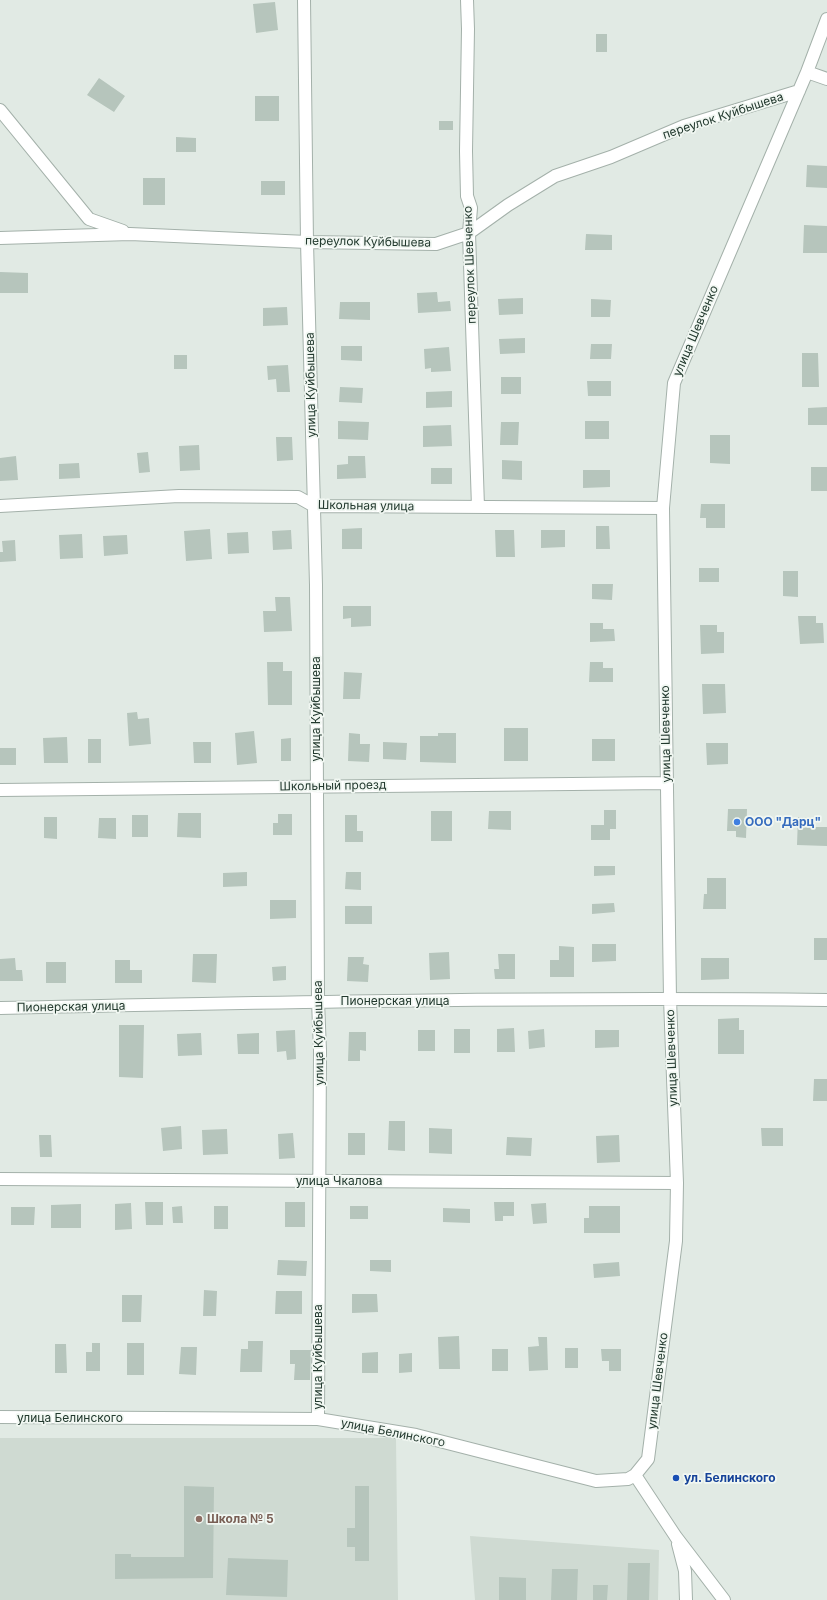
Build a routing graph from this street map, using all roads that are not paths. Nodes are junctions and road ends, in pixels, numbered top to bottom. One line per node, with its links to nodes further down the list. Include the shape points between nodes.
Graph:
1 (304, 0): 11 (street, улица Куйбышева)
2 (467, 0): 8 (street, переулок Шевченко, via 466,151 467,196 471,208)
3 (827, 19): 4 (street, улица Шевченко)
4 (807, 72): 5 (street); 6 (street, улица Шевченко)
5 (827, 79)
6 (799, 91): 8 (street, переулок Куйбышева, via 684,126 611,157 555,176); 15 (street, улица Шевченко, via 674,383)
7 (0, 110): 9 (street, via 89,219)
8 (469, 233): 11 (street, переулок Куйбышева, via 436,244); 14 (street, переулок Шевченко)
9 (130, 234): 10 (street, переулок Куйбышева); 11 (street, переулок Куйбышева)
10 (0, 238)
11 (308, 242): 13 (street, улица Куйбышева)
12 (0, 506): 13 (street, Школьная улица, via 179,496 298,497)
13 (314, 506): 14 (street, Школьная улица); 17 (street, улица Куйбышева)
14 (478, 507): 15 (street, Школьная улица)
15 (663, 508): 16 (street, улица Шевченко)
16 (667, 783): 17 (street, Школьный проезд); 19 (street, улица Шевченко)
17 (316, 786): 18 (street, Школьный проезд); 21 (street, улица Куйбышева)
18 (0, 790)
19 (670, 998): 20 (street, Пионерская улица); 21 (street, Пионерская улица); 25 (street, улица Шевченко)
20 (827, 1000)
21 (318, 1001): 22 (street, Пионерская улица); 24 (street, улица Куйбышева)
22 (0, 1008)
23 (0, 1179): 24 (street, улица Чкалова)
24 (320, 1180): 25 (street, улица Чкалова); 27 (street, улица Куйбышева)
25 (677, 1183): 28 (street, улица Шевченко, via 676,1241 648,1459)
26 (0, 1417): 27 (street, улица Белинского)
27 (318, 1419): 28 (street, улица Белинского, via 416,1436 596,1481 628,1479)
28 (636, 1475): 29 (street)
29 (676, 1537): 30 (street, via 685,1572); 31 (street)
30 (686, 1600)
31 (724, 1600)

